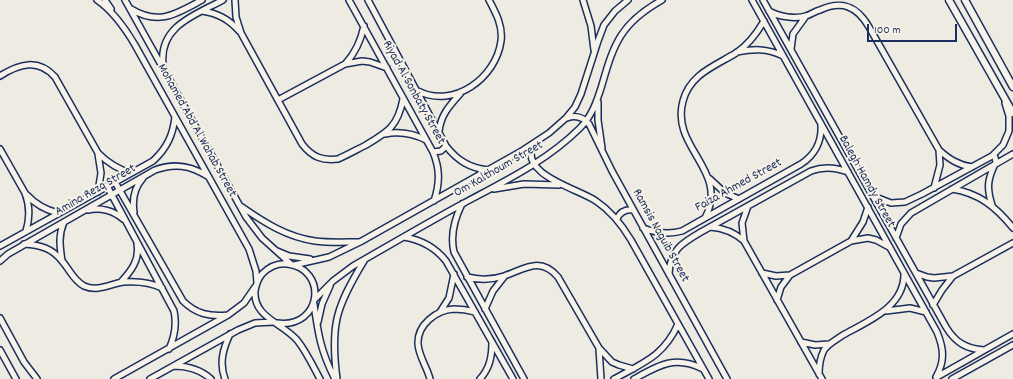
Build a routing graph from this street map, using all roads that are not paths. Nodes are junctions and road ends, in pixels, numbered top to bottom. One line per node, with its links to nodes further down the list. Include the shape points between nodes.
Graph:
1 (97, 0): 21 (street, Mohamed Abd Al Wahab Street)
2 (105, 0): 21 (street)
3 (126, 0): 18 (street, Mohamed Abd Al Wahab Street)
4 (202, 0): 17 (street)
5 (222, 0): 20 (street)
6 (235, 0): 25 (street, via 236,17)
7 (350, 0): 24 (street, Riyad Al Sonbaty Street)
8 (368, 0): 37 (street, Riyad Al Sonbaty Street)
9 (489, 0): 38 (street, via 501,28 499,51 484,76)
10 (582, 0): 29 (street, via 591,26)
11 (628, 0): 29 (street, Om Kalthoum Street, via 604,25)
12 (662, 0): 39 (street, Om Kalthoum Street, via 640,14 620,36 613,50)
13 (752, 0): 23 (street, Balegh Hamdy Street)
14 (763, 0): 19 (street, Balegh Hamdy Street)
15 (949, 0): 31 (street)
16 (964, 0): 27 (street)
17 (196, 2): 18 (street, via 177,14 158,18 148,17)
18 (130, 9): 33 (street, Mohamed Abd Al Wahab Street)
19 (769, 10): 22 (street, via 784,16); 26 (street, Balegh Hamdy Street)
20 (202, 11): 25 (street, via 217,14); 33 (street, via 181,22 167,37 162,57)
21 (114, 16): 46 (street, Mohamed Abd Al Wahab Street, via 128,32)
22 (806, 16): 26 (street, via 794,34); 56 (street, via 834,5 848,7 859,13 869,26)
23 (764, 20): 28 (street, via 751,39); 30 (street, Balegh Hamdy Street)
24 (364, 26): 32 (street, via 356,50); 34 (street, Riyad Al Sonbaty Street)
25 (241, 33): 41 (street)
26 (791, 50): 43 (street, Balegh Hamdy Street)
27 (993, 51): 31 (street); 36 (street)
28 (736, 52): 30 (street, via 763,49); 71 (street, via 694,80 683,100 681,116 684,132)
29 (594, 53): 47 (street, Om Kalthoum Street, via 578,100)
30 (783, 56): 44 (street, Balegh Hamdy Street)
31 (981, 58): 42 (street)
32 (345, 64): 34 (street, via 370,62); 41 (street)
33 (163, 67): 88 (street, Mohamed Abd Al Wahab Street)
34 (386, 68): 40 (street, Riyad Al Sonbaty Street)
35 (0, 76): 58 (street, via 30,64 50,71)
36 (1013, 87)
37 (418, 91): 38 (street, via 438,97); 50 (street, Riyad Al Sonbaty Street)
38 (460, 93): 50 (street, via 442,116)
39 (600, 94): 48 (street, Om Kalthoum Street); 61 (street, via 598,120)
40 (403, 98): 51 (street, via 396,121); 52 (street, Riyad Al Sonbaty Street)
41 (278, 100): 51 (street, via 307,151 321,159 338,159)
42 (1004, 100): 45 (street); 60 (street, via 1009,116 1009,131 999,151)
43 (820, 101): 44 (street); 83 (street, Balegh Hamdy Street)
44 (811, 106): 49 (street, Balegh Hamdy Street)
45 (1013, 114)
46 (175, 116): 68 (street, Amina Rezq Street, via 172,136 161,154); 70 (street, Mohamed Abd Al Wahab Street)
47 (566, 118): 48 (street, via 579,117); 53 (street, Om Kalthoum Street)
48 (586, 121): 61 (street, Ramsis Naguib Street); 62 (street, Om Kalthoum Street, via 565,142)
49 (821, 124): 63 (street, Faiza Ahmed Street, via 820,140); 67 (street, Balegh Hamdy Street)
50 (439, 132): 54 (street, Riyad Al Sonbaty Street)
51 (385, 134): 52 (street, via 411,133)
52 (426, 140): 57 (street, Riyad Al Sonbaty Street)
53 (533, 144): 62 (street, via 530,155); 66 (street, Om Kalthoum Street)
54 (446, 146): 57 (street, via 441,151); 66 (street, Riyad Al Sonbaty Street, via 464,163 478,169)
55 (0, 149): 80 (street)
56 (939, 150): 65 (street, via 954,162); 75 (street, via 939,173)
57 (433, 152): 85 (street, Riyad Al Sonbaty Street, via 438,171)
58 (98, 153): 68 (street, via 113,166); 79 (street, via 101,173)
59 (1013, 154): 64 (street)
60 (992, 156): 64 (street, via 996,160); 65 (street)
61 (606, 160): 92 (street, Ramsis Naguib Street)
62 (534, 164): 73 (street, Ramsis Naguib Street, via 546,176); 78 (street, Om Kalthoum Street)
63 (810, 165): 67 (street, Faiza Ahmed Street); 84 (street, Faiza Ahmed Street); 89 (street, Faiza Ahmed Street)
64 (995, 165): 76 (street); 90 (street, via 988,180)
65 (972, 167): 75 (street)
66 (489, 170): 85 (street, Om Kalthoum Street)
67 (848, 172): 91 (street, Balegh Hamdy Street)
68 (131, 173): 72 (street, Amina Rezq Street)
69 (146, 175): 70 (street, Amina Rezq Street, via 176,165 188,167); 77 (street, Amina Rezq Street); 95 (street, via 134,196)
70 (209, 177): 135 (street, Mohamed Abd Al Wahab Street, via 249,249 256,271)
71 (708, 177): 84 (street, via 725,193); 96 (street, via 712,194)
72 (116, 182): 74 (street, Amina Rezq Street); 77 (street)
73 (563, 185): 78 (street, via 524,184); 97 (street, Ramsis Naguib Street, via 597,202)
74 (107, 186): 79 (street, Amina Rezq Street); 82 (street)
75 (934, 188): 81 (street)
76 (952, 188): 86 (street); 90 (street, via 969,192)
77 (120, 190): 82 (street, Amina Rezq Street); 95 (street)
78 (487, 190): 87 (street, Om Kalthoum Street)
79 (98, 192): 94 (street, Amina Rezq Street)
80 (25, 193): 94 (street, via 37,204); 104 (street, via 29,216)
81 (922, 194): 83 (street, via 898,203); 86 (street, via 923,200)
82 (112, 195): 93 (street, Amina Rezq Street); 99 (street)
83 (872, 196): 107 (street, Balegh Hamdy Street)
84 (739, 199): 96 (street, Faiza Ahmed Street)
85 (434, 201): 111 (street, Om Kalthoum Street)
86 (927, 202): 107 (street, via 905,218)
87 (462, 204): 106 (street, Om Kalthoum Street); 132 (street, via 454,224 452,243)
88 (240, 206): 111 (street, via 275,228 302,239 317,242); 115 (street, Mohamed Abd Al Wahab Street, via 254,228)
89 (748, 206): 101 (street, Faiza Ahmed Street); 109 (street, via 742,223)
90 (992, 206): 103 (street)
91 (868, 207): 110 (street, via 864,222); 116 (street, Balegh Hamdy Street)
92 (633, 210): 97 (street, via 621,212); 102 (street, Ramsis Naguib Street)
93 (83, 211): 98 (street, Amina Rezq Street); 99 (street, via 107,210)
94 (58, 213): 104 (street, Amina Rezq Street)
95 (136, 218): 145 (street, via 183,301 190,308 208,316)
96 (705, 218): 100 (street, Faiza Ahmed Street)
97 (616, 219): 148 (street, Ramsis Naguib Street, via 632,240)
98 (64, 222): 113 (street, Amina Rezq Street); 121 (street, via 60,242)
99 (127, 222): 108 (street)
100 (696, 223): 102 (street, Faiza Ahmed Street, via 673,233 658,233); 105 (street, via 697,229)
101 (709, 227): 105 (street, Faiza Ahmed Street); 109 (street, via 724,229)
102 (643, 228): 128 (street, Ramsis Naguib Street)
103 (1013, 228)
104 (26, 231): 114 (street, Amina Rezq Street)
105 (701, 232): 128 (street, Faiza Ahmed Street, via 686,240 675,252 670,263)
106 (404, 237): 119 (street, Om Kalthoum Street); 126 (street, via 419,240 433,247)
107 (896, 238): 117 (street, Balegh Hamdy Street)
108 (136, 240): 134 (street, via 137,258 134,267); 136 (street)
109 (744, 241): 127 (street)
110 (851, 241): 116 (street, via 868,238); 129 (street)
111 (360, 242): 118 (street, Om Kalthoum Street)
112 (1013, 243): 131 (street)
113 (24, 244): 120 (street, Amina Rezq Street); 121 (street, via 51,250)
114 (0, 246)
115 (271, 247): 118 (street, via 294,257); 123 (street, Mohamed Abd Al Wahab Street)
116 (890, 248): 122 (street, Balegh Hamdy Street)
117 (907, 258): 122 (street); 125 (street, Balegh Hamdy Street)
118 (319, 259): 123 (street, Om Kalthoum Street)
119 (365, 259): 133 (street, Om Kalthoum Street); 177 (street, via 346,293 336,319)
120 (0, 261)
121 (62, 261): 134 (street, via 76,281 85,286 106,287)
122 (898, 261): 124 (street, Balegh Hamdy Street)
123 (293, 265): 135 (street, via 271,267 261,275); 138 (street, via 302,269 313,282)
124 (904, 272): 141 (street, via 900,293); 144 (street, Balegh Hamdy Street)
125 (915, 272): 131 (street, via 934,278); 139 (street, Balegh Hamdy Street)
126 (454, 274): 142 (street, via 449,298); 143 (street)
127 (762, 274): 129 (street); 137 (street)
128 (669, 275): 185 (street, Ramsis Naguib Street)
129 (790, 275): 137 (street)
130 (504, 276): 132 (street, via 480,279); 140 (street, via 493,291); 159 (street, via 532,265 547,267 554,271)
131 (952, 276): 139 (street)
132 (467, 277): 140 (street)
133 (333, 281): 138 (street, Om Kalthoum Street); 150 (street, via 322,304)
134 (122, 282): 136 (street, via 143,282)
135 (256, 284): 145 (street, via 244,303); 147 (street, via 258,307 266,318)
136 (162, 288): 160 (street, via 174,311 176,321)
137 (777, 300): 156 (street)
138 (314, 301): 147 (street, via 310,311 303,318 286,324); 150 (street)
139 (933, 305): 149 (street, Balegh Hamdy Street)
140 (485, 309): 181 (street)
141 (885, 311): 144 (street, via 910,308); 157 (street)
142 (440, 312): 143 (street, via 454,309); 166 (street, via 425,323 419,336 419,351)
143 (475, 312): 155 (street)
144 (926, 312): 151 (street, Balegh Hamdy Street)
145 (228, 315): 160 (street)
146 (0, 318): 171 (street, via 24,362)
147 (275, 322): 152 (street, via 255,323); 176 (street, via 298,341)
148 (678, 324): 164 (street, via 667,344 659,352); 165 (street, Ramsis Naguib Street)
149 (946, 327): 151 (street, via 943,332); 162 (street, Balegh Hamdy Street, via 965,347)
150 (317, 329): 177 (street, via 322,351)
151 (937, 332): 169 (street, Balegh Hamdy Street, via 944,351 940,369)
152 (230, 334): 163 (street); 175 (street, via 222,354)
153 (1013, 334): 154 (street)
154 (1008, 337): 158 (street); 162 (street)
155 (492, 341): 179 (street, via 489,367); 180 (street)
156 (801, 342): 157 (street); 167 (street)
157 (829, 344): 167 (street, via 820,358)
158 (1013, 345): 186 (street)
159 (599, 348): 164 (street, via 612,362); 182 (street)
160 (168, 349): 172 (street)
161 (0, 350): 170 (street)
162 (984, 350): 169 (street)
163 (173, 366): 173 (street); 174 (street, via 193,368)
164 (633, 368): 183 (street)
165 (703, 369): 168 (street, via 686,363 668,363); 184 (street, Ramsis Naguib Street)
166 (430, 377): 178 (street)
167 (820, 377)
168 (636, 378)
169 (934, 378)
170 (16, 379)
171 (37, 379)
172 (114, 379)
173 (150, 379)
174 (211, 379)
175 (225, 379)
176 (320, 379)
177 (336, 379)
178 (434, 379)
179 (480, 379)
180 (513, 379)
181 (524, 379)
182 (601, 379)
183 (614, 379)
184 (709, 379)
185 (727, 379)
186 (952, 379)

